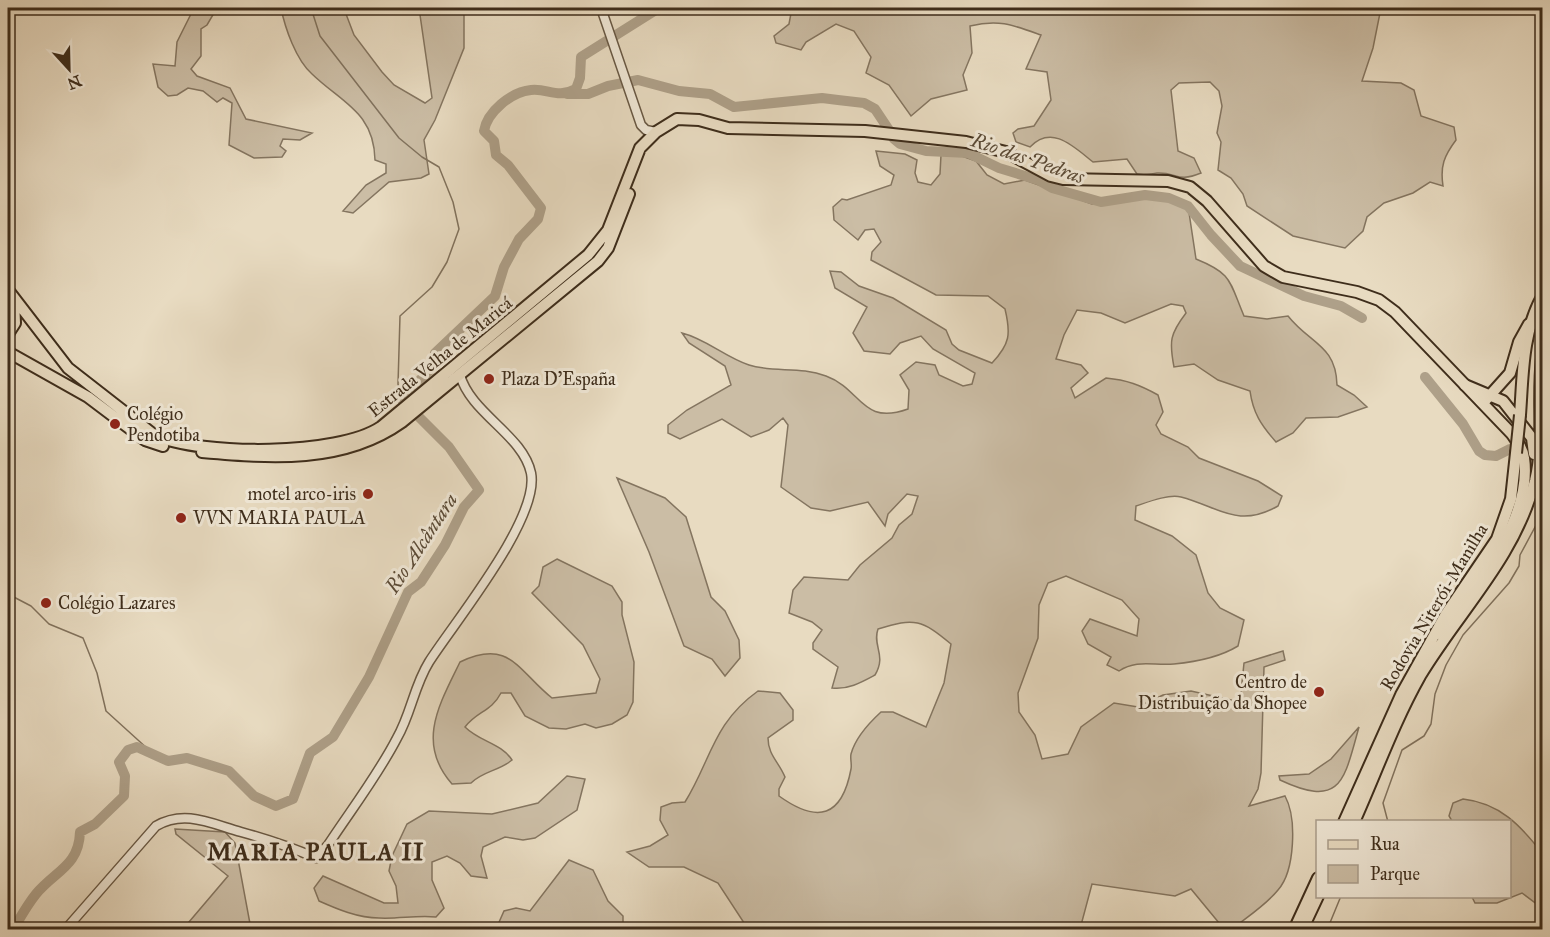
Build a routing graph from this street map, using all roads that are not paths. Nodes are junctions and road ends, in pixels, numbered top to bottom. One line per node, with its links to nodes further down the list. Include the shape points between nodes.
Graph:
1 (601, 8): 2 (street, via 641,125)
2 (654, 135): 10 (main road, Estrada Velha de Maricá, via 608,248 598,261); 13 (main road, Estrada Velha de Maricá, via 669,123 684,119 728,128 876,132 991,146 1063,179 1179,183 1198,192 1271,271 1357,292 1381,302); 17 (main road, Estrada Velha de Maricá, via 635,158 600,242)
3 (11, 295): 6 (main road, via 15,323); 9 (main road, Estrada Velha de Maricá)
4 (1542, 297): 5 (main road, Rodovia Niterói-Manilha)
5 (1534, 315): 12 (main road, via 1511,369); 24 (main road, Rodovia Niterói-Manilha, bridge, via 1525,346 1511,499 1497,539)
6 (8, 334)
7 (8, 352): 11 (main road, Estrada Velha de Maricá)
8 (1542, 358): 15 (main road, Rodovia Niterói-Manilha)
9 (68, 368): 11 (main road, via 68,378); 20 (main road, Estrada Velha de Maricá, via 154,435 182,444 325,446 363,437)
10 (460, 375): 14 (main road, Estrada Velha de Maricá); 16 (street)
11 (59, 381): 20 (main road, Estrada Velha de Maricá, via 88,397 145,440 184,451 321,454 361,445)
12 (1500, 383): 13 (main road); 18 (main road)
13 (1465, 385): 18 (main road); 19 (main road)
14 (446, 386): 16 (street); 17 (main road, Estrada Velha de Maricá)
15 (1539, 388): 21 (main road, via 1534,424); 23 (main road, Rodovia Niterói-Manilha, via 1539,453)
16 (465, 390): 29 (street, via 525,460 532,481 529,493 483,587 429,661 398,737 328,845 316,858 272,838 211,821 168,819 156,826)
17 (431, 393): 20 (main road, Estrada Velha de Maricá)
18 (1490, 394): 19 (main road); 21 (main road, via 1503,401)
19 (1485, 407): 22 (main road)
20 (393, 423)
21 (1528, 433): 22 (main road); 23 (main road, via 1534,447)
22 (1512, 434): 24 (main road, via 1522,452 1524,467 1519,504 1510,530 1463,603)
23 (1526, 508): 26 (main road, Rodovia Niterói-Manilha, via 1498,567 1420,676)
24 (1425, 650): 25 (main road, Rodovia Niterói-Manilha)
25 (1345, 820)
26 (1355, 820)
27 (1316, 880): 30 (main road)
28 (1318, 898): 31 (main road)
29 (65, 930)
30 (1294, 930)
31 (1302, 930)

